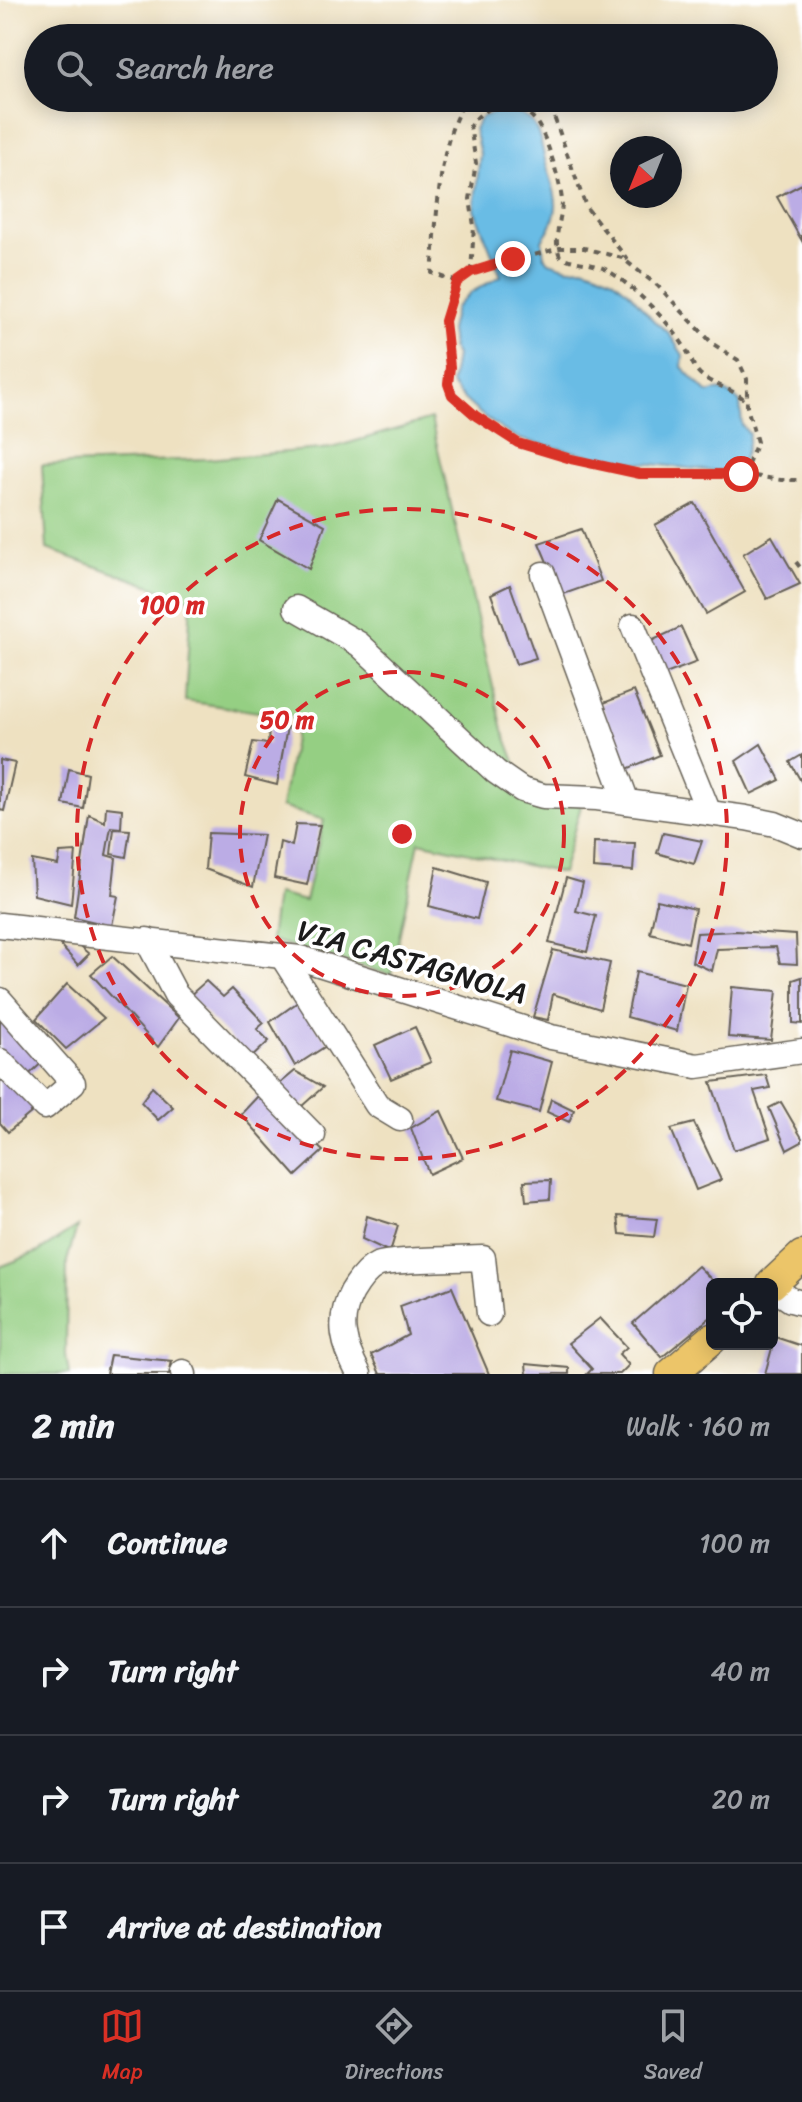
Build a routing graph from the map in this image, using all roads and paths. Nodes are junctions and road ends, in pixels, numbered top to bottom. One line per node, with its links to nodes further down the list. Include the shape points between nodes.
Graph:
1 (458, 112): 8 (path, via 441,179 432,273)
2 (484, 112): 7 (path, via 470,126 476,163 470,199)
3 (524, 112): 5 (path, via 541,130 561,189)
4 (552, 112): 6 (path, via 586,207)
5 (557, 249): 6 (path, via 584,248 622,258); 7 (path); 9 (path, via 570,261 604,268 618,278 672,331 698,372)
6 (635, 268): 9 (path, via 713,344 738,360 747,379)
7 (471, 272): 8 (path)
8 (457, 282): 10 (path, via 445,321 448,384 452,395 476,416 518,443 571,459 640,474)
9 (747, 402): 10 (path, via 757,442)
10 (741, 474): 11 (path)
11 (802, 480)
12 (796, 562): 13 (path)
13 (802, 570)
14 (543, 574): 17 (street)
15 (296, 608): 17 (street, via 359,644 522,790)
16 (633, 626): 18 (street)
17 (627, 802): 18 (street)
18 (709, 813): 19 (street, via 775,824)
19 (802, 835)
20 (0, 925): 21 (street, VIA CASTAGNOLA)
21 (147, 940): 22 (street, VIA CASTAGNOLA); 27 (street, via 176,995)
22 (282, 956): 24 (street, VIA CASTAGNOLA, via 551,1037 697,1066); 26 (street, via 377,1105)
23 (0, 1000): 25 (street, via 73,1083 45,1107)
24 (802, 1051)
25 (0, 1061)
26 (400, 1119)
27 (313, 1135)
28 (802, 1256): 29 (main road)
29 (778, 1280)
30 (778, 1290): 31 (street)
31 (802, 1303)
32 (489, 1314): 33 (street, via 483,1258 379,1264 359,1280 342,1320 343,1337)
33 (359, 1374)

